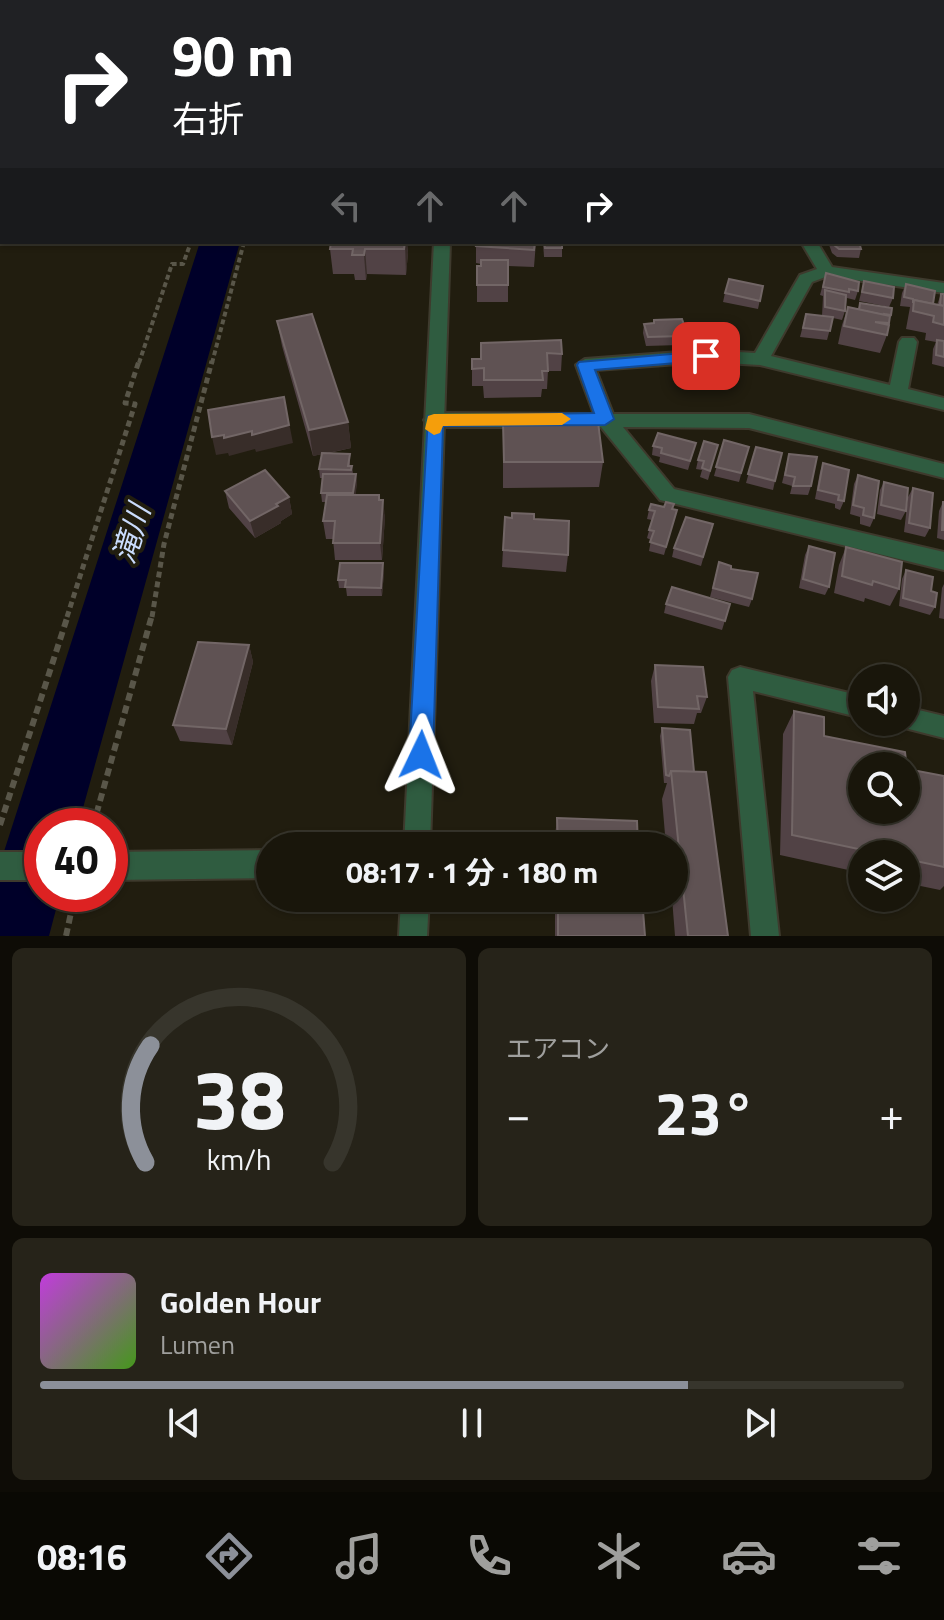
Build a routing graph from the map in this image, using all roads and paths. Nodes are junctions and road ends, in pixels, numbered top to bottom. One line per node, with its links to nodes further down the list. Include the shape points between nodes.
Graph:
1 (190, 244): 19 (path, via 183,264 172,264 125,403 135,404)
2 (243, 244): 18 (path, via 164,544 150,628)
3 (442, 244): 12 (street)
4 (810, 244): 5 (street)
5 (826, 271): 6 (street); 8 (street, via 806,279)
6 (944, 288)
7 (908, 342): 9 (street)
8 (760, 359): 9 (street); 11 (street, via 706,356 585,365)
9 (898, 392): 10 (street)
10 (944, 404)
11 (605, 419): 12 (street); 13 (street, via 749,421); 14 (street, via 667,495)
12 (434, 420): 20 (street)
13 (944, 471)
14 (944, 561)
15 (848, 704): 29 (street, via 740,677)
16 (920, 721): 17 (street)
17 (944, 727)
18 (98, 808)
19 (0, 825)
20 (418, 832)
21 (256, 864): 24 (street)
22 (0, 866): 23 (street)
23 (24, 866)
24 (128, 866)
25 (71, 912): 27 (path)
26 (414, 912): 28 (street)
27 (66, 936)
28 (413, 936)
29 (765, 936)

